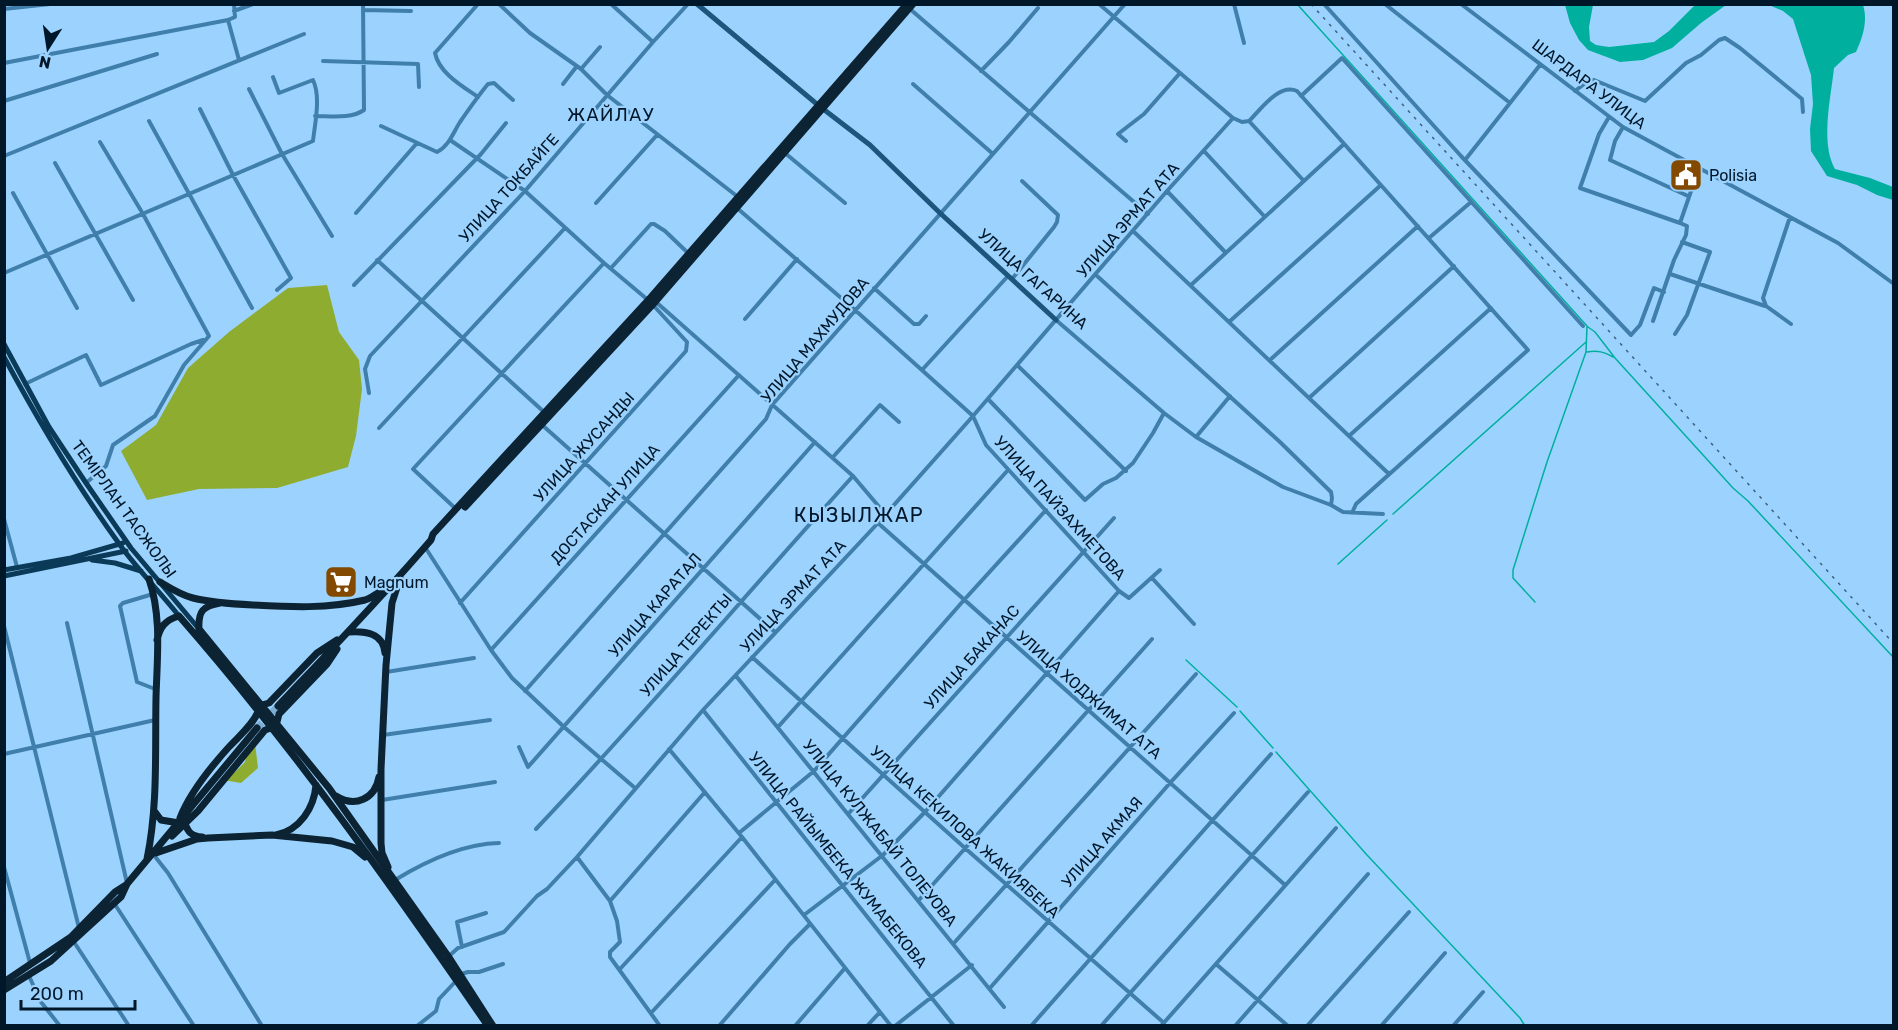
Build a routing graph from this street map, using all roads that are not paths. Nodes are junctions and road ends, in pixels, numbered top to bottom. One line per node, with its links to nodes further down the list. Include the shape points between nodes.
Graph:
1 (50, 4): 18 (street)
2 (234, 4): 20 (street)
3 (253, 4): 20 (street)
4 (363, 4): 19 (street)
5 (478, 4): 45 (street, via 435,53 436,62)
6 (499, 4): 34 (street, via 530,33)
7 (611, 4): 25 (street)
8 (688, 4): 25 (street, УЛИЦА ТОКБАЙГЕ)
9 (697, 4): 49 (street, УЛИЦА ГАГАРИНА)
10 (1099, 4): 22 (street)
11 (1125, 4): 22 (street, УЛИЦА МАХМУДОВА)
12 (1234, 4): 26 (street)
13 (1324, 4): 73 (street)
14 (1385, 4): 48 (street)
15 (1461, 4): 33 (street, ШАРДАРА УЛИЦА)
16 (908, 5): 35 (street); 49 (highway)
17 (1038, 8): 35 (street)
18 (4, 9)
19 (363, 10): 21 (street); 31 (street)
20 (234, 11): 23 (street, via 235,17)
21 (411, 11)
22 (1114, 17): 36 (street); 52 (street, УЛИЦА МАХМУДОВА)
23 (228, 20): 29 (street); 32 (street)
24 (304, 34): 29 (street)
25 (653, 42): 43 (street, УЛИЦА ТОКБАЙГЕ)
26 (1244, 43)
27 (600, 47): 34 (street)
28 (157, 54): 47 (street)
29 (239, 60): 71 (street)
30 (322, 61): 31 (street)
31 (363, 61): 40 (street, via 418,64); 53 (street, via 364,110 346,116)
32 (4, 63)
33 (1540, 65): 42 (street, ШАРДАРА УЛИЦА); 48 (street)
34 (579, 68): 38 (street); 43 (street)
35 (981, 71): 52 (street)
36 (1180, 73): 55 (street); 63 (street, via 1144,114 1118,134)
37 (273, 77): 53 (street, via 279,93 313,80)
38 (563, 84)
39 (913, 84): 70 (street)
40 (419, 87)
41 (249, 89): 69 (street)
42 (1575, 91): 51 (street, via 1594,80 1645,101 1686,63 1725,38 1803,99); 54 (street, ШАРДАРА УЛИЦА)
43 (607, 95): 61 (street); 80 (street, УЛИЦА ТОКБАЙГЕ)
44 (1302, 96): 57 (street, via 1290,88 1282,91); 66 (street); 86 (street, via 1342,58)
45 (478, 97): 46 (street, via 492,82); 62 (street)
46 (513, 100)
47 (4, 101)
48 (1510, 103): 73 (street)
49 (820, 107): 68 (highway); 85 (highway); 91 (street, УЛИЦА ГАГАРИНА, via 870,145)
50 (200, 109): 76 (street)
51 (1803, 112)
52 (1029, 113): 70 (street, УЛИЦА МАХМУДОВА); 92 (street)
53 (315, 116): 69 (street, via 313,141)
54 (1609, 117): 60 (street, ШАРДАРА УЛИЦА); 96 (street, via 1580,188)
55 (1233, 118): 57 (street); 67 (street, УЛИЦА ЭРМАТ АТА)
56 (149, 121): 83 (street)
57 (1249, 121): 77 (street)
58 (506, 123): 72 (street)
59 (381, 126): 65 (street)
60 (1623, 127): 75 (street, ШАРДАРА УЛИЦА); 84 (street, via 1610,160)
61 (657, 135): 85 (street); 87 (street)
62 (450, 140): 65 (street, via 437,152); 72 (street)
63 (1126, 141)
64 (100, 142): 93 (street)
65 (417, 143): 90 (street)
66 (1344, 144): 77 (street); 79 (street)
67 (1204, 151): 81 (street, УЛИЦА ЭРМАТ АТА); 94 (street)
68 (785, 153): 88 (street); 89 (highway)
69 (282, 154): 76 (street); 101 (street)
70 (993, 154): 91 (street, УЛИЦА МАХМУДОВА)
71 (4, 156)
72 (477, 158): 80 (street); 108 (street)
73 (1465, 160): 122 (street, via 1631,335 1640,325 1654,288)
74 (55, 164): 100 (street)
75 (1699, 168): 84 (street); 95 (street, ШАРДАРА УЛИЦА)
76 (233, 175): 83 (street); 121 (street, via 291,278)
77 (1304, 180): 94 (street)
78 (1022, 181): 115 (street, via 1058,215 1054,227)
79 (1381, 185): 97 (street); 135 (street)
80 (525, 191): 98 (street); 124 (street, УЛИЦА ТОКБАЙГЕ)
81 (1167, 191): 92 (street, УЛИЦА ЭРМАТ АТА); 104 (street)
82 (13, 193): 106 (street)
83 (188, 194): 93 (street); 128 (street)
84 (1689, 196): 96 (street)
85 (738, 197): 105 (highway)
86 (1471, 202): 102 (street); 137 (street)
87 (596, 203)
88 (845, 204)
89 (737, 208): 107 (street, УЛИЦА ПАЙЗАХМЕТОВА); 125 (highway)
90 (356, 213)
91 (940, 213): 115 (street, УЛИЦА ГАГАРИНА); 120 (street, УЛИЦА МАХМУДОВА)
92 (1148, 213): 99 (street, УЛИЦА ЭРМАТ АТА)
93 (142, 214): 100 (street); 139 (street)
94 (1264, 216): 104 (street)
95 (1791, 217): 117 (street, ШАРДАРА УЛИЦА, via 1838,243); 126 (street, via 1762,298)
96 (1680, 223): 103 (street, via 1687,226)
97 (1418, 226): 102 (street); 143 (street)
98 (565, 228): 109 (street); 140 (street)
99 (1132, 231): 114 (street, УЛИЦА ЭРМАТ АТА); 119 (street)
100 (96, 234): 106 (street); 123 (street)
101 (332, 236)
102 (1429, 238): 110 (street)
103 (1682, 242): 113 (street); 116 (street, via 1710,252)
104 (1225, 252): 119 (street)
105 (689, 253): 111 (street, via 651,224); 125 (highway)
106 (48, 255): 112 (street); 127 (street)
107 (796, 259): 130 (street, УЛИЦА ПАЙЗАХМЕТОВА); 132 (street)
108 (377, 260): 118 (street); 124 (street)
109 (604, 263): 111 (street); 146 (street)
110 (1454, 266): 129 (street); 151 (street)
111 (611, 268): 125 (street)
112 (4, 273)
113 (1670, 274): 116 (street); 122 (street)
114 (1096, 275): 133 (street, УЛИЦА ЭРМАТ АТА); 150 (street)
115 (1010, 277): 133 (street, УЛИЦА ГАГАРИНА); 145 (street)
116 (1698, 284): 126 (street); 138 (street, via 1688,315)
117 (1893, 284)
118 (354, 285)
119 (1191, 285): 135 (street)
120 (874, 288): 130 (street, УЛИЦА МАХМУДОВА); 131 (street, via 914,324)
121 (277, 290)
122 (1664, 292): 134 (street)
123 (133, 300)
124 (421, 300): 140 (street); 149 (street, УЛИЦА ТОКБАЙГЕ, via 370,356 365,369)
125 (652, 301): 147 (street); 154 (highway); 158 (highway); 164 (street, УЛИЦА ЖУСАНДЫ, via 687,342 686,351)
126 (1766, 306): 136 (street)
127 (78, 308)
128 (252, 308)
129 (1491, 308): 160 (street); 167 (street, via 1528,350)
130 (855, 310): 145 (street, УЛИЦА ПАЙЗАХМЕТОВА); 153 (street, УЛИЦА МАХМУДОВА)
131 (926, 316)
132 (744, 320)
133 (1056, 320): 144 (street, УЛИЦА ЭРМАТ АТА); 155 (street, УЛИЦА ГАГАРИНА)
134 (1653, 321)
135 (1230, 322): 143 (street)
136 (1791, 324)
137 (1582, 326)
138 (1675, 334)
139 (207, 338): 148 (street, via 101,385 86,355); 169 (street, via 184,364 155,416 113,445 106,466)
140 (462, 338): 146 (street); 159 (street)
141 (4, 344): 148 (main road, ТЕМІРЛАН ТАСЖОЛЫ)
142 (4, 357): 183 (main road, ТЕМІРЛАН ТАСЖОЛЫ, via 52,442)
143 (1270, 360): 151 (street)
144 (1017, 364): 152 (street, УЛИЦА ЭРМАТ АТА); 166 (street)
145 (922, 370): 156 (street, УЛИЦА ПАЙЗАХМЕТОВА)
146 (501, 373): 154 (street); 172 (street, via 413,469)
147 (739, 375): 153 (street); 170 (street, ДОСТАСКАН УЛИЦА)
148 (25, 384): 169 (main road, ТЕМІРЛАН ТАСЖОЛЫ)
149 (369, 393)
150 (1230, 396): 161 (street); 171 (street, via 1331,492)
151 (1310, 398): 160 (street)
152 (988, 399): 156 (street, УЛИЦА ЭРМАТ АТА); 166 (street, via 1085,500 1102,484)
153 (772, 405): 162 (street); 181 (street, УЛИЦА МАХМУДОВА, via 766,419)
154 (545, 413): 172 (highway)
155 (1164, 413): 161 (street, УЛИЦА ГАГАРИНА); 166 (street)
156 (973, 416): 165 (street, УЛИЦА ПАЙЗАХМЕТОВА, via 986,445); 176 (street, УЛИЦА ЭРМАТ АТА)
157 (899, 422): 163 (street, via 880,405)
158 (541, 424): 164 (street); 180 (highway)
159 (379, 428)
160 (1349, 436): 167 (street)
161 (1196, 437): 171 (street, УЛИЦА ГАГАРИНА, via 1283,487)
162 (815, 442): 163 (street); 190 (street, УЛИЦА КАРАТАЛ)
163 (833, 458): 168 (street)
164 (585, 464): 170 (street); 204 (street, УЛИЦА ЖУСАНДЫ)
165 (1008, 470): 173 (street, УЛИЦА ПАЙЗАХМЕТОВА); 188 (street)
166 (1126, 471)
167 (1389, 474): 174 (street, via 1356,504)
168 (854, 476): 176 (street); 201 (street, УЛИЦА ТЕРЕКТЫ)
169 (86, 483): 182 (main road, ТЕМІРЛАН ТАСЖОЛЫ)
170 (625, 499): 181 (street); 216 (street, ДОСТАСКАН УЛИЦА)
171 (1331, 505): 174 (street, УЛИЦА ГАГАРИНА)
172 (456, 509): 180 (highway)
173 (1046, 510): 186 (street, УЛИЦА ПАЙЗАХМЕТОВА); 200 (street)
174 (1352, 513): 175 (street, УЛИЦА ГАГАРИНА)
175 (1383, 514)
176 (884, 516): 179 (street, УЛИЦА ЭРМАТ АТА)
177 (1114, 518): 186 (street, УЛИЦА БАКАНАС)
178 (4, 519): 189 (street)
179 (878, 523): 188 (street, УЛИЦА ХОДЖИМАТ АТА); 212 (street, УЛИЦА ЭРМАТ АТА)
180 (442, 527): 184 (highway)
181 (664, 534): 190 (street); 224 (street, УЛИЦА МАХМУДОВА)
182 (126, 541): 183 (main road); 185 (main road, ТЕМІРЛАН ТАСЖОЛЫ)
183 (120, 545): 185 (main road, ТЕМІРЛАН ТАСЖОЛЫ); 189 (main road)
184 (425, 546): 193 (highway); 204 (street)
185 (128, 550): 187 (main road); 195 (main road, ТЕМІРЛАН ТАСЖОЛЫ); 197 (main road, ТЕМІРЛАН ТАСЖОЛЫ)
186 (1083, 551): 198 (street, УЛИЦА ПАЙЗАХМЕТОВА); 213 (street, УЛИЦА БАКАНАС)
187 (84, 560): 194 (main road); 195 (main road, via 115,563)
188 (924, 564): 200 (street, УЛИЦА ХОДЖИМАТ АТА); 225 (street)
189 (17, 567): 191 (main road)
190 (703, 568): 201 (street); 235 (street, УЛИЦА КАРАТАЛ)
191 (4, 570)
192 (1160, 570): 196 (street, УЛИЦА ПАЙЗАХМЕТОВА)
193 (400, 575): 202 (highway, via 373,597); 206 (highway); 219 (highway, via 392,603)
194 (4, 576)
195 (146, 576): 199 (highway); 205 (main road, ТЕМІРЛАН ТАСЖОЛЫ)
196 (1152, 578): 198 (street, УЛИЦА ПАЙЗАХМЕТОВА, via 1129,598); 208 (street)
197 (159, 582): 203 (highway, via 184,595); 210 (main road, ТЕМІРЛАН ТАСЖОЛЫ)
198 (1119, 591): 220 (street)
199 (154, 594): 215 (highway); 223 (street, via 120,606 137,682)
200 (964, 600): 213 (street, УЛИЦА ХОДЖИМАТ АТА); 240 (street)
201 (740, 601): 212 (street); 247 (street, УЛИЦА ТЕРЕКТЫ)
202 (352, 602): 203 (highway, via 290,607); 206 (highway, via 361,607)
203 (220, 603): 210 (highway, via 205,608)
204 (460, 603): 216 (street)
205 (179, 616): 215 (highway, via 162,625); 231 (highway, ТЕМІРЛАН ТАСЖОЛЫ)
206 (361, 619): 211 (highway)
207 (67, 623): 238 (street)
208 (1194, 624)
209 (4, 626): 241 (street)
210 (199, 629): 226 (highway, ТЕМІРЛАН ТАСЖОЛЫ)
211 (348, 632): 219 (highway, via 377,636 385,648); 226 (highway, via 317,653); 227 (highway); 234 (highway, via 327,664)
212 (775, 632): 217 (street, УЛИЦА ЭРМАТ АТА)
213 (1005, 638): 220 (street, УЛИЦА ХОДЖИМАТ АТА); 250 (street, УЛИЦА БАКАНАС)
214 (1152, 639): 229 (street)
215 (157, 640): 223 (highway)
216 (490, 650): 224 (street)
217 (752, 657): 222 (street, УЛИЦА ЭРМАТ АТА); 225 (street, УЛИЦА КЕКИЛОВА ЖАКИЯБЕКА)
218 (474, 658): 219 (street)
219 (386, 669): 239 (highway)
220 (1046, 674): 229 (street, УЛИЦА ХОДЖИМАТ АТА); 261 (street)
221 (1196, 674): 243 (street)
222 (736, 676): 228 (street, УЛИЦА ЭРМАТ АТА); 236 (street, УЛИЦА КУЛЖАБАЙ ТОЛЕУОВА)
223 (156, 689): 232 (highway)
224 (525, 691): 235 (street)
225 (801, 702): 236 (street); 240 (street, УЛИЦА КЕКИЛОВА ЖАКИЯБЕКА)
226 (266, 704): 234 (highway, ТЕМІРЛАН ТАСЖОЛЫ)
227 (278, 706)
228 (703, 710): 244 (street, УЛИЦА ЭРМАТ АТА); 259 (street, УЛИЦА РАЙЫМБЕКА ЖУМАБЕКОВА)
229 (1088, 711): 243 (street, УЛИЦА ХОДЖИМАТ АТА); 271 (street)
230 (1234, 713): 252 (street, УЛИЦА АКМАЯ)
231 (256, 715): 234 (highway, ТЕМІРЛАН ТАСЖОЛЫ); 264 (highway, via 186,802)
232 (156, 720): 238 (street); 260 (highway)
233 (490, 720): 239 (street)
234 (273, 724): 253 (highway); 257 (highway); 264 (highway)
235 (564, 727): 242 (street, УЛИЦА КАРАТАЛ, via 528,767); 247 (street)
236 (778, 727): 249 (street, УЛИЦА КУЛЖАБАЙ ТОЛЕУОВА)
237 (257, 728): 264 (highway)
238 (92, 735): 241 (street); 282 (street)
239 (383, 735): 248 (highway)
240 (843, 739): 249 (street); 250 (street, УЛИЦА КЕКИЛОВА ЖАКИЯБЕКА)
241 (34, 747): 245 (street); 294 (street)
242 (519, 747)
243 (1129, 747): 252 (street, УЛИЦА ХОДЖИМАТ АТА); 283 (street)
244 (669, 749): 254 (street, УЛИЦА ЭРМАТ АТА); 255 (street)
245 (4, 754)
246 (1270, 754): 263 (street)
247 (602, 759): 254 (street); 266 (street, УЛИЦА ТЕРЕКТЫ)
248 (381, 769): 257 (highway, via 378,784 366,798 352,802); 258 (highway)
249 (814, 771): 259 (street); 262 (street, УЛИЦА КУЛЖАБАЙ ТОЛЕУОВА)
250 (884, 775): 261 (street, УЛИЦА КЕКИЛОВА ЖАКИЯБЕКА); 262 (street, УЛИЦА БАКАНАС)
251 (495, 782): 258 (street)
252 (1170, 783): 263 (street, УЛИЦА ХОДЖИМАТ АТА); 292 (street, УЛИЦА АКМАЯ)
253 (316, 785): 267 (highway, via 310,807 299,823); 278 (highway)
254 (635, 788): 275 (street, УЛИЦА ЭРМАТ АТА)
255 (705, 792): 268 (street); 288 (street)
256 (1308, 792): 274 (street)
257 (334, 795): 280 (highway)
258 (382, 800): 280 (highway, via 382,854)
259 (777, 802): 268 (street); 284 (street, УЛИЦА РАЙЫМБЕКА ЖУМАБЕКОВА)
260 (154, 808): 264 (highway, via 161,820); 276 (highway)
261 (925, 812): 271 (street, УЛИЦА КЕКИЛОВА ЖАКИЯБЕКА); 273 (street)
262 (849, 813): 273 (street, УЛИЦА КУЛЖАБАЙ ТОЛЕУОВА)
263 (1211, 820): 274 (street, УЛИЦА ХОДЖИМАТ АТА); 300 (street)
264 (183, 821): 269 (highway, via 192,834); 272 (highway)
265 (1336, 828): 285 (street)
266 (536, 830)
267 (272, 835): 269 (highway); 278 (highway, via 342,843 360,852)
268 (740, 835): 281 (street); 305 (street)
269 (208, 838): 272 (highway)
270 (499, 843): 280 (street, via 442,855)
271 (966, 849): 283 (street, УЛИЦА КЕКИЛОВА ЖАКИЯБЕКА); 287 (street)
272 (153, 854): 276 (highway); 323 (street)
273 (883, 855): 284 (street); 287 (street, УЛИЦА КУЛЖАБАЙ ТОЛЕУОВА)
274 (1252, 856): 285 (street, УЛИЦА ХОДЖИМАТ АТА); 312 (street)
275 (577, 857): 288 (street); 297 (street, УЛИЦА ЭРМАТ АТА, via 504,932)
276 (147, 861): 282 (highway)
277 (4, 867): 306 (street)
278 (381, 874): 307 (highway)
279 (1368, 874): 314 (street)
280 (392, 878): 299 (highway)
281 (775, 879): 291 (street); 317 (street)
282 (128, 884): 286 (highway)
283 (1006, 884): 292 (street, УЛИЦА КЕКИЛОВА ЖАКИЯБЕКА); 296 (street)
284 (843, 885): 291 (street); 313 (street, УЛИЦА РАЙЫМБЕКА ЖУМАБЕКОВА)
285 (1285, 885): 302 (street)
286 (112, 900): 294 (highway); 295 (highway); 322 (street)
287 (919, 900): 296 (street, УЛИЦА КУЛЖАБАЙ ТОЛЕУОВА)
288 (610, 901): 305 (street, via 620,942 610,957)
289 (1409, 912): 337 (street)
290 (486, 913): 297 (street, via 457,922)
291 (804, 915): 293 (street)
292 (1048, 922): 300 (street, УЛИЦА КЕКИЛОВА ЖАКИЯБЕКА); 309 (street, УЛИЦА АКМАЯ)
293 (810, 924): 304 (street); 328 (street)
294 (79, 929): 306 (highway)
295 (74, 942): 306 (highway, via 51,962); 321 (street)
296 (954, 943): 303 (street, УЛИЦА КУЛЖАБАЙ ТОЛЕУОВА)
297 (462, 947): 299 (street, УЛИЦА ЭРМАТ АТА)
298 (1445, 953): 338 (street)
299 (448, 956): 307 (highway)
300 (1090, 957): 312 (street, УЛИЦА КЕКИЛОВА ЖАКИЯБЕКА); 333 (street)
301 (503, 963): 307 (street)
302 (1216, 964): 314 (street); 319 (street)
303 (972, 965): 309 (street, УЛИЦА КУЛЖАБАЙ ТОЛЕУОВА); 313 (street)
304 (845, 968): 316 (street); 329 (street)
305 (620, 969): 317 (street)
306 (31, 971): 308 (highway); 310 (highway); 320 (street, via 41,1002)
307 (458, 977): 318 (street); 325 (highway); 326 (highway)
308 (4, 982)
309 (990, 988): 315 (street, УЛИЦА КУЛЖАБАЙ ТОЛЕУОВА)
310 (4, 990)
311 (1484, 992): 339 (street)
312 (1131, 993): 319 (street, УЛИЦА КЕКИЛОВА ЖАКИЯБЕКА); 334 (street)
313 (931, 996): 331 (street); 332 (street, УЛИЦА РАЙЫМБЕКА ЖУМАБЕКОВА)
314 (1258, 1000): 335 (street); 336 (street)
315 (1004, 1006)
316 (880, 1012): 330 (street); 331 (street)
317 (651, 1013): 327 (street)
318 (425, 1024): 324 (street)
319 (1163, 1024)
320 (60, 1026)
321 (129, 1026)
322 (194, 1026)
323 (262, 1026)
324 (417, 1026)
325 (488, 1026)
326 (493, 1026)
327 (660, 1026)
328 (718, 1026)
329 (795, 1026)
330 (867, 1026)
331 (893, 1026)
332 (954, 1026)
333 (1031, 1026)
334 (1101, 1026)
335 (1235, 1026)
336 (1288, 1026)
337 (1307, 1026)
338 (1381, 1026)
339 (1453, 1026)

